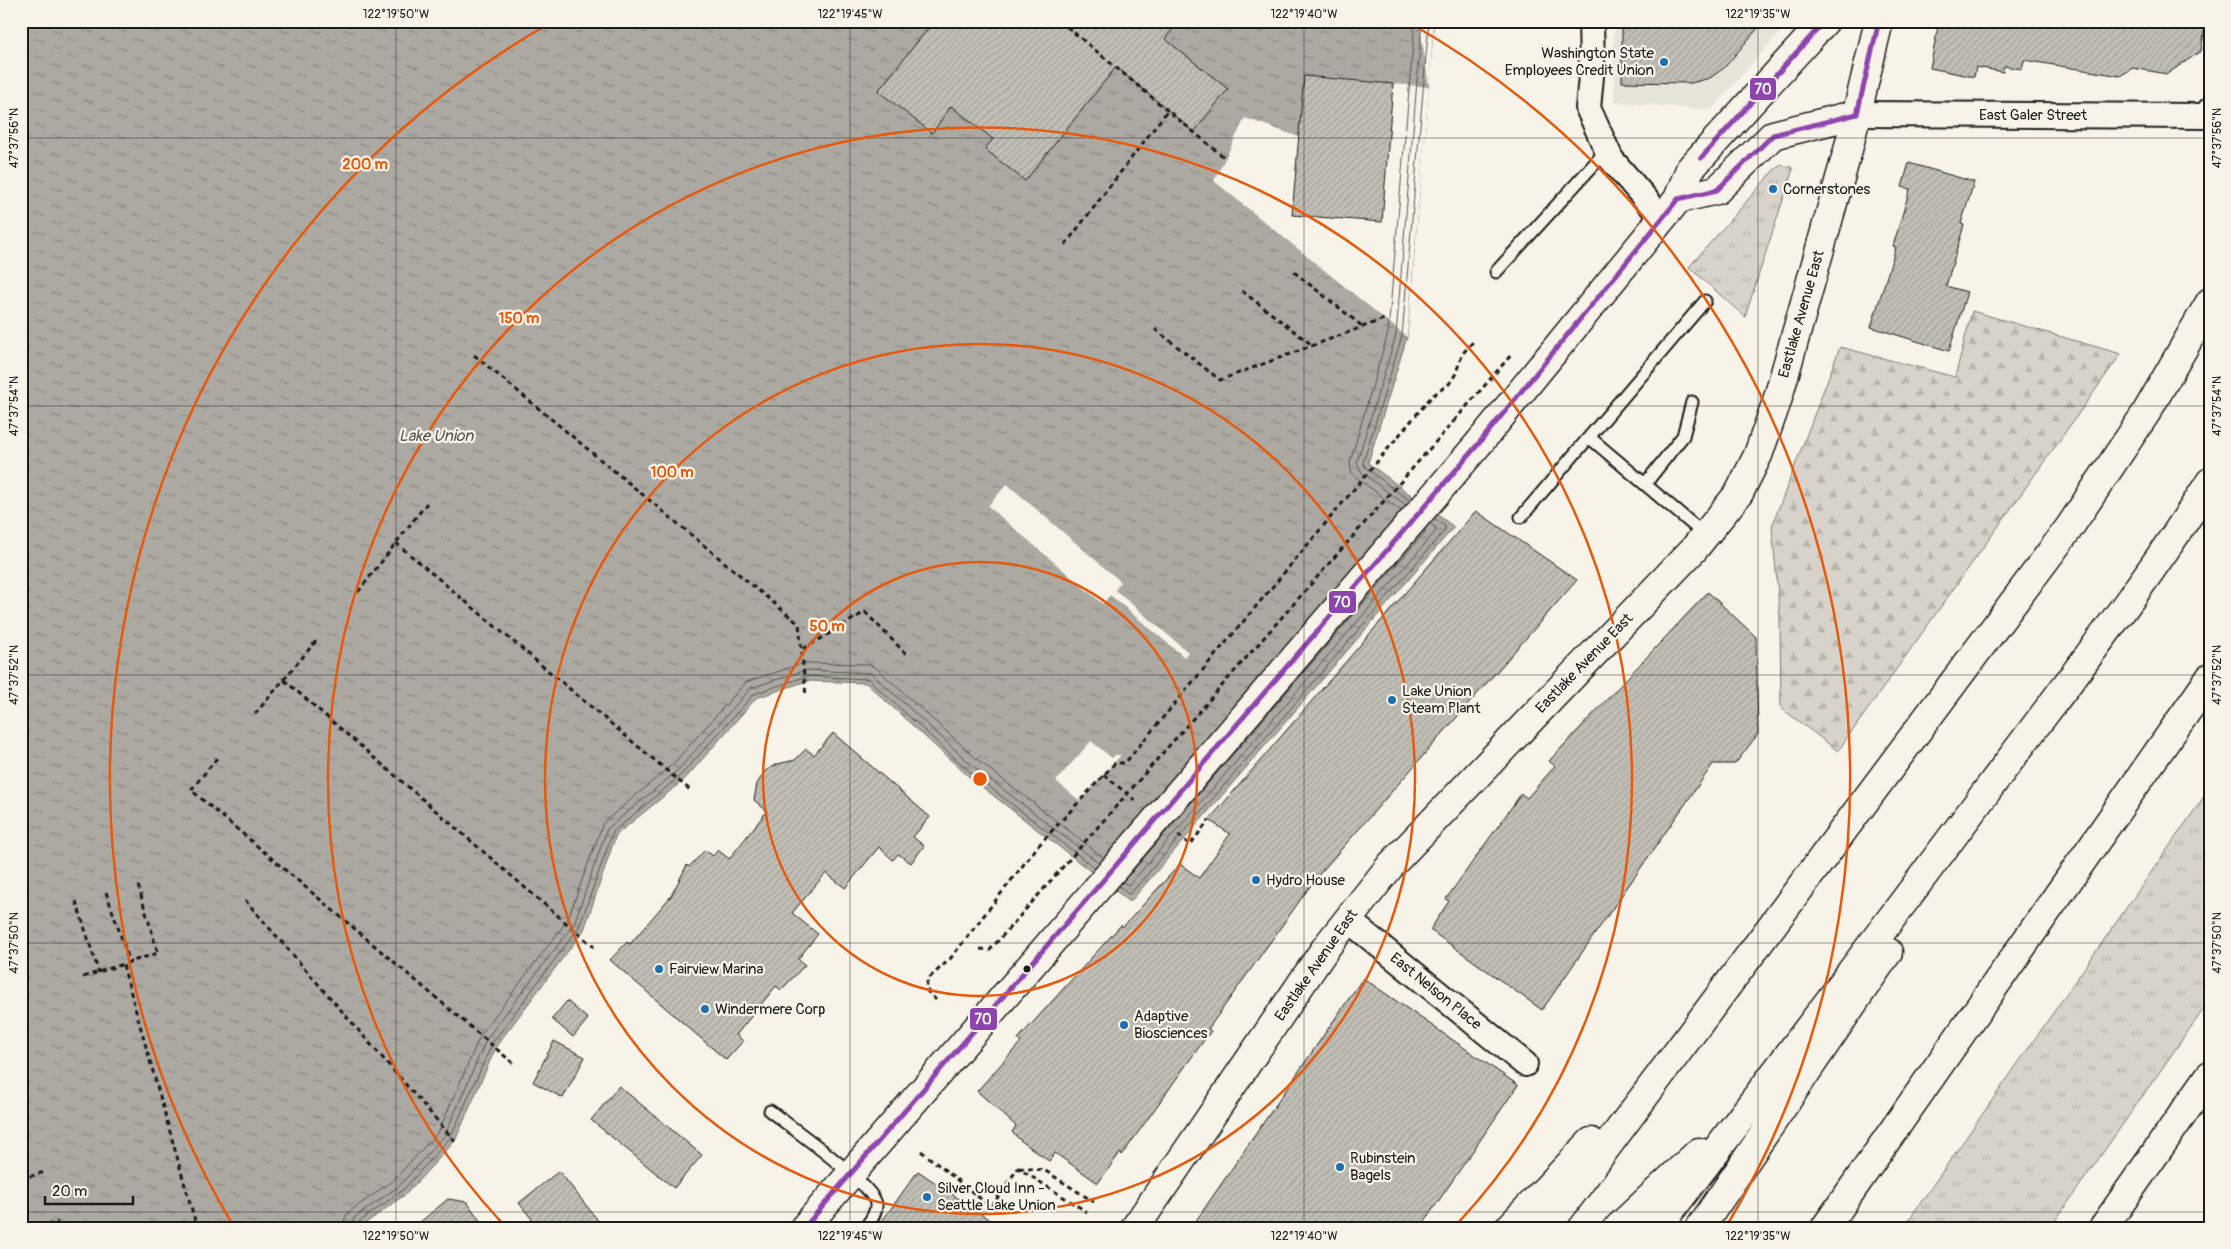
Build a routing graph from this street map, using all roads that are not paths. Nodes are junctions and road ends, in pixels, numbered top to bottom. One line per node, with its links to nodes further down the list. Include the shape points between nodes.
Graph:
1 (1591, 21): 6 (street, via 1592,66 1588,108)
2 (1825, 21): 7 (main road, via 1690,169)
3 (1880, 21): 5 (main road, Eastlake Avenue East)
4 (2209, 113): 5 (street, East Galer Street)
5 (1858, 114): 7 (main road, via 1773,135 1717,190); 16 (main road, Eastlake Avenue East, via 1777,401 1758,455 1739,493)
6 (1607, 150): 7 (street, via 1611,160); 8 (lane)
7 (1670, 208): 25 (main road, bridge, via 1480,442)
8 (1496, 272)
9 (1706, 301): 12 (lane)
10 (2210, 302): 20 (main road, via 2146,413 2069,528)
11 (1692, 402): 14 (lane, via 1683,436)
12 (1590, 436): 14 (lane); 15 (lane)
13 (2210, 482): 17 (main road)
14 (1645, 484): 16 (lane)
15 (1520, 517)
16 (1705, 535): 19 (main road, Eastlake Avenue East, via 1391,865)
17 (2101, 639): 23 (main road); 34 (main road)
18 (2210, 678): 26 (main road)
19 (1347, 919): 21 (street, East Nelson Place); 29 (main road, Eastlake Avenue East)
20 (1669, 1062): 30 (main road); 31 (main road)
21 (1525, 1064)
22 (2210, 1075): 37 (main road)
23 (1758, 1097): 32 (main road); 33 (main road)
24 (770, 1111): 25 (lane)
25 (851, 1174): 27 (main road); 28 (lane, via 870,1191 876,1203 874,1216)
26 (1847, 1195): 35 (main road); 36 (main road)
27 (804, 1228)
28 (865, 1228)
29 (1135, 1228)
30 (1509, 1228)
31 (1546, 1228)
32 (1618, 1228)
33 (1657, 1228)
34 (1700, 1228)
35 (1818, 1228)
36 (1825, 1228)
37 (2103, 1228)

